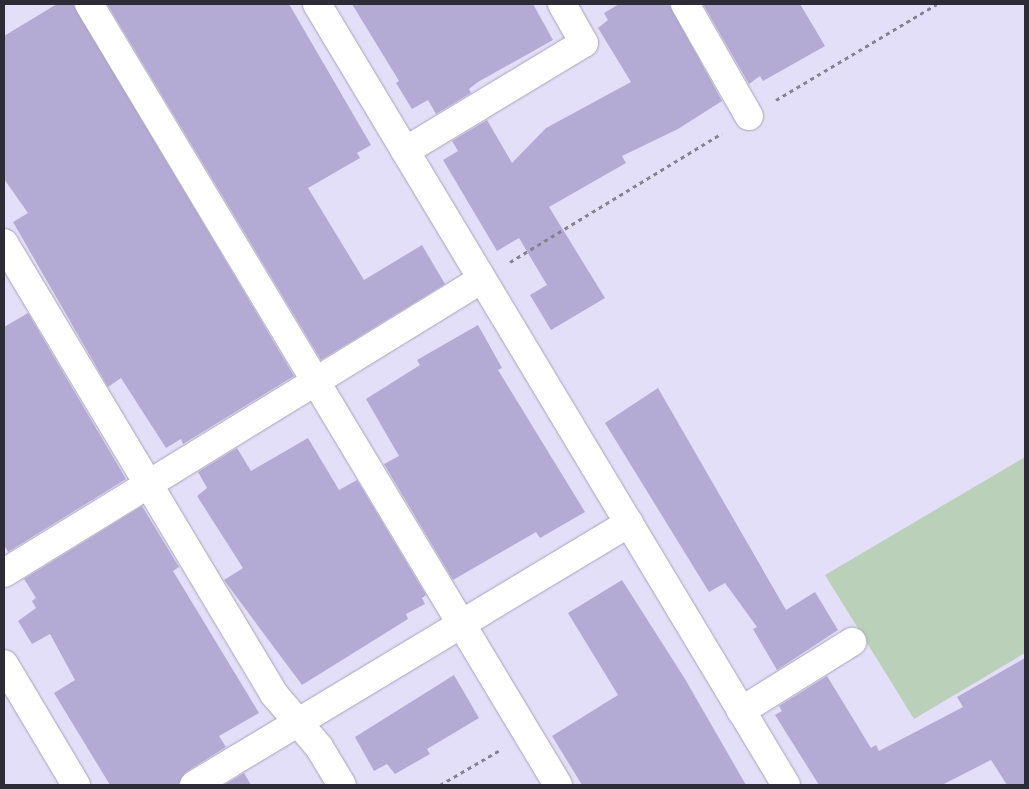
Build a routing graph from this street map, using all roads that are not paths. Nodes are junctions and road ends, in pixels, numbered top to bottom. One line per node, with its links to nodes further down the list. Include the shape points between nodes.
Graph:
1 (89, 4): 9 (street)
2 (317, 4): 6 (street)
3 (562, 4): 6 (street, via 584,43)
4 (685, 4): 5 (street)
5 (749, 116)
6 (405, 151): 8 (street)
7 (4, 243): 10 (street)
8 (482, 279): 9 (street); 11 (street)
9 (316, 382): 10 (street); 13 (street)
10 (148, 484): 12 (street); 17 (street, via 274,694)
11 (629, 523): 13 (street); 16 (street)
12 (4, 573)
13 (462, 624): 17 (street); 21 (street)
14 (852, 642): 16 (street)
15 (4, 664): 18 (street)
16 (742, 711): 22 (street)
17 (298, 722): 19 (street); 20 (street, via 319,747)
18 (76, 785)
19 (194, 785)
20 (342, 785)
21 (558, 785)
22 (786, 785)

